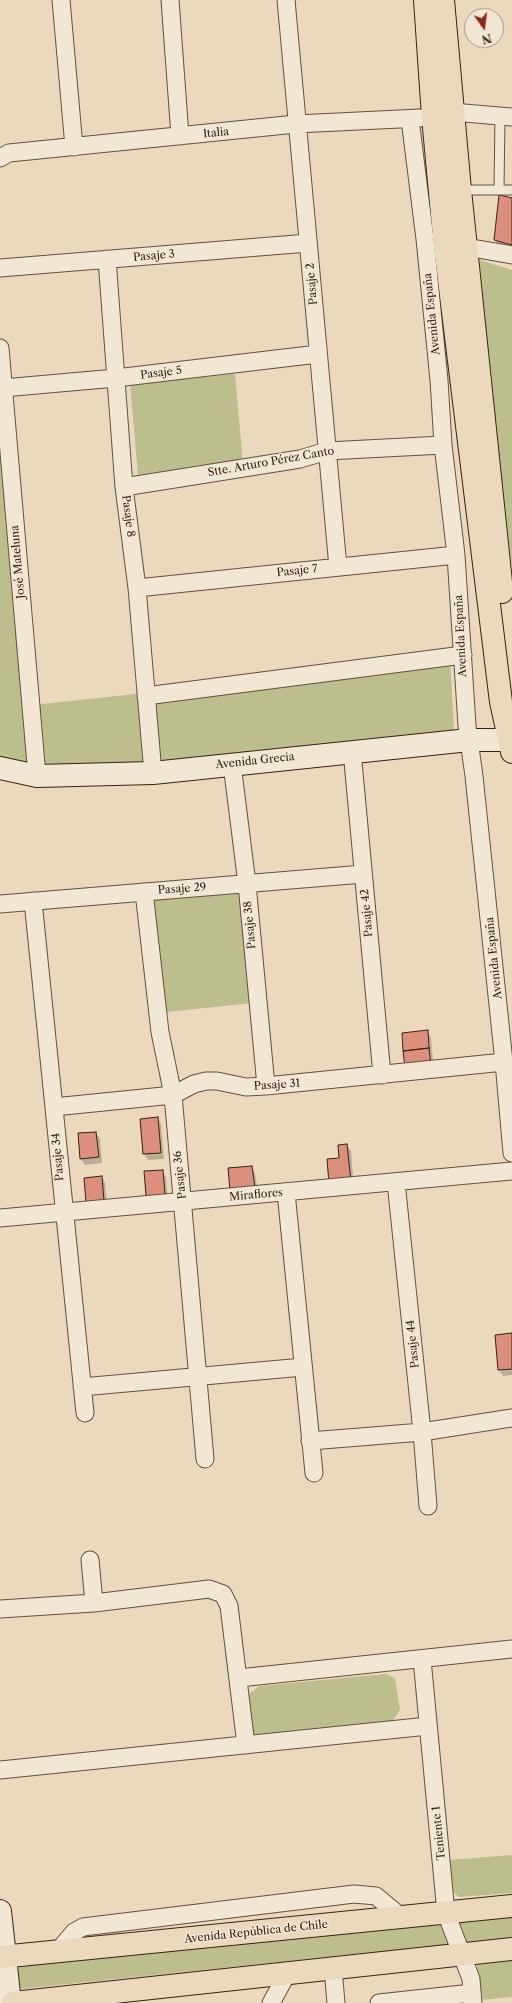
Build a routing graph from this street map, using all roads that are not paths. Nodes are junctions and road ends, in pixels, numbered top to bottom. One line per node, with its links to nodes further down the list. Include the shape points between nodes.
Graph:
1 (61, 0): 11 (street)
2 (170, 0): 10 (street)
3 (286, 0): 9 (street, Pasaje 2)
4 (426, 0): 6 (main road, Avenida España)
5 (444, 0): 6 (main road, Avenida España)
6 (442, 114): 7 (street, Italia); 8 (street, Italia); 13 (main road, Avenida España); 17 (main road, Avenida España)
7 (506, 117): 14 (lane, via 498,131)
8 (410, 119): 9 (street, Italia); 25 (street, Avenida España, via 425,239)
9 (296, 124): 10 (street, Italia); 16 (street, Pasaje 2)
10 (180, 136): 11 (street, Italia)
11 (74, 147): 12 (street, Italia, via 9,153)
12 (0, 158)
13 (460, 190): 14 (lane); 17 (main road, Avenida España)
14 (499, 190): 15 (lane)
15 (512, 190)
16 (308, 244): 19 (street, Pasaje 3); 22 (street, Pasaje 2)
17 (456, 247): 18 (street); 28 (main road, Avenida España); 36 (main road, Avenida España, via 501,702)
18 (512, 255)
19 (107, 259): 20 (street, Pasaje 3); 23 (street, Pasaje 8)
20 (0, 268)
21 (0, 348): 24 (street, José Mateluna)
22 (318, 354): 23 (street, Pasaje 5); 26 (street, Pasaje 2)
23 (116, 378): 24 (street, Pasaje 5); 27 (street, Pasaje 8)
24 (4, 388): 41 (street, José Mateluna)
25 (443, 445): 26 (street, Stte. Arturo Pérez Canto); 29 (street, Avenida España)
26 (327, 451): 27 (street, Stte. Arturo Pérez Canto, via 300,459); 30 (street, Pasaje 2)
27 (124, 487): 31 (street, Pasaje 8)
28 (505, 552): 33 (main road, Avenida España)
29 (456, 555): 30 (street, Pasaje 7); 32 (street, Avenida España)
30 (338, 567): 31 (street, Pasaje 7)
31 (137, 588): 34 (street, Pasaje 8)
32 (463, 655): 34 (street); 35 (street, Avenida España)
33 (512, 687)
34 (146, 696): 40 (street, Pasaje 8)
35 (469, 740): 36 (street, Avenida Grecia); 37 (street, Avenida Grecia); 47 (street, Avenida España)
36 (512, 742)
37 (352, 751): 38 (street, Avenida Grecia); 42 (street, Pasaje 42)
38 (232, 764): 40 (street, Avenida Grecia); 43 (street, Pasaje 38)
39 (0, 768): 41 (street, Avenida Grecia)
40 (153, 773): 41 (street, Avenida Grecia)
41 (37, 776)
42 (363, 874): 43 (street, Pasaje 29); 48 (street, Pasaje 42)
43 (247, 884): 44 (street, Pasaje 29); 49 (street, Pasaje 38)
44 (144, 892): 45 (street, Pasaje 29); 50 (street, Pasaje 36, via 160,1032)
45 (33, 902): 46 (street, Pasaje 29); 51 (street, Pasaje 34)
46 (0, 904)
47 (504, 1062): 48 (street, Pasaje 31); 52 (street, Avenida España)
48 (382, 1075): 49 (street, Pasaje 31)
49 (266, 1086): 50 (street, Pasaje 31, via 246,1087 206,1081)
50 (173, 1095): 51 (street, Pasaje 31); 56 (street, Pasaje 36)
51 (54, 1107): 57 (street, Pasaje 34)
52 (512, 1154)
53 (512, 1171): 54 (street, Miraflores)
54 (396, 1182): 55 (street, Miraflores); 64 (street, Pasaje 44)
55 (286, 1192): 56 (street, Miraflores); 59 (street)
56 (183, 1202): 57 (street, Miraflores); 60 (street, Pasaje 36)
57 (63, 1212): 58 (street, Miraflores); 61 (street, Pasaje 34)
58 (0, 1218)
59 (303, 1367): 60 (street); 65 (street)
60 (198, 1377): 61 (street); 66 (street, Pasaje 36)
61 (82, 1387): 62 (street, Pasaje 34)
62 (85, 1413)
63 (512, 1418): 64 (street)
64 (422, 1432): 65 (street); 68 (street, Pasaje 44)
65 (310, 1441): 67 (street)
66 (205, 1459)
67 (314, 1473)
68 (428, 1506)
69 (90, 1560): 70 (street)
70 (94, 1603): 71 (street); 74 (street, via 209,1589 223,1594 229,1606)
71 (0, 1609)
72 (512, 1649): 73 (street)
73 (422, 1659): 74 (street); 75 (street, Teniente 1)
74 (239, 1678): 76 (street)
75 (428, 1726): 76 (street); 80 (street, Teniente 1)
76 (246, 1745): 77 (street)
77 (0, 1770)
78 (512, 1906): 80 (main road, Avenida República de Chile)
79 (0, 1910): 83 (street)
80 (446, 1912): 82 (street, Teniente 1); 83 (main road, Avenida República de Chile)
81 (512, 1949): 82 (main road)
82 (463, 1954): 84 (main road); 86 (street, Teniente 1, via 471,1979)
83 (3, 1957): 88 (street)
84 (333, 1968): 85 (main road); 90 (street)
85 (287, 1974): 87 (main road); 89 (street)
86 (472, 1998): 91 (street)
87 (67, 2001): 88 (main road)
88 (12, 2003)
89 (271, 2003)
90 (336, 2003)
91 (379, 2003)

